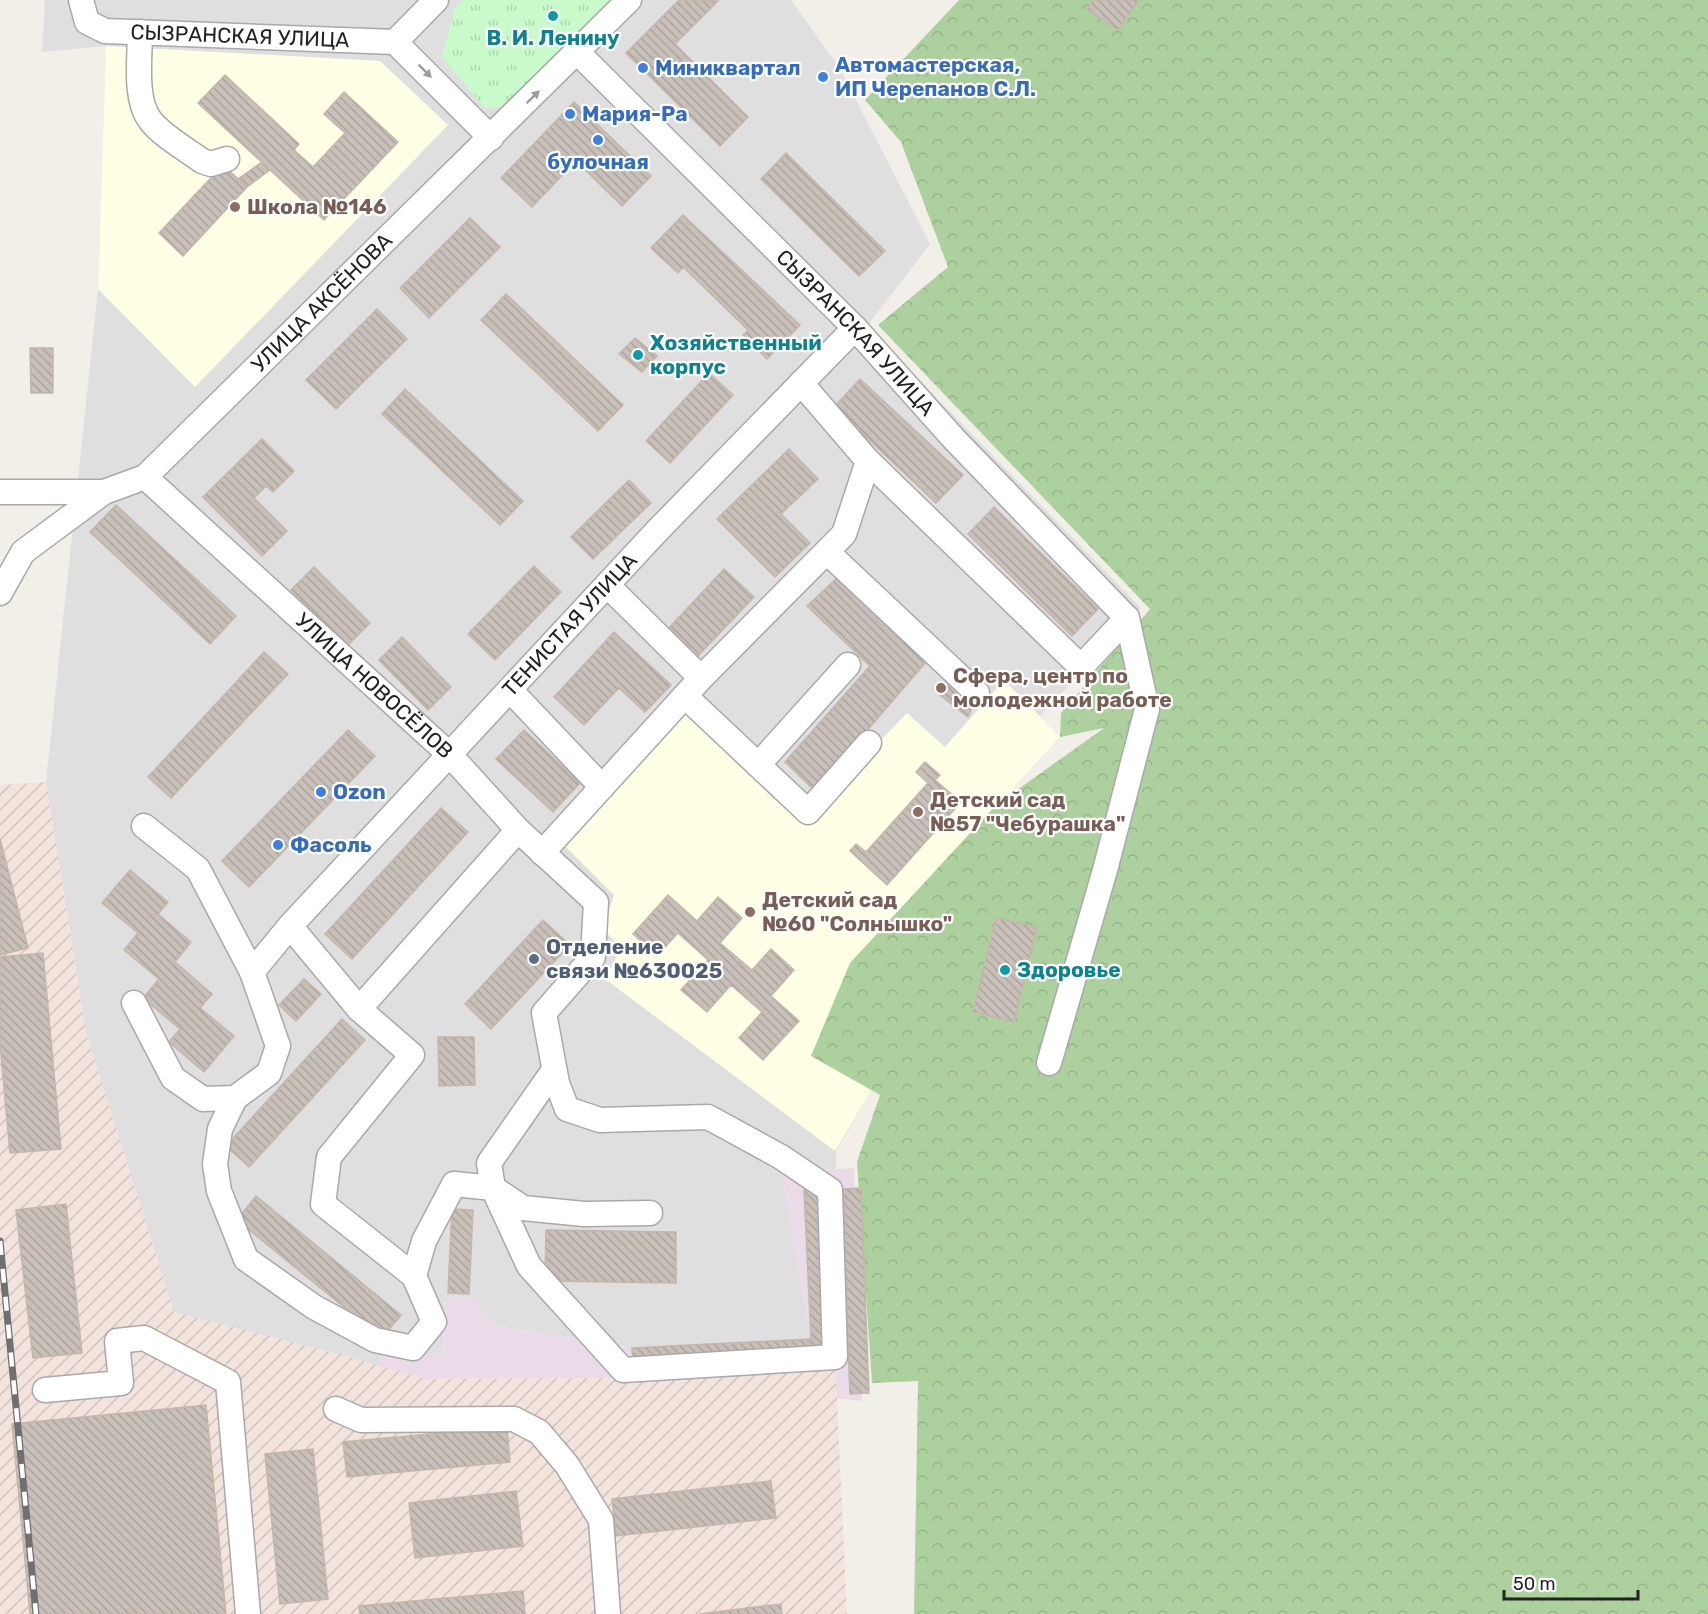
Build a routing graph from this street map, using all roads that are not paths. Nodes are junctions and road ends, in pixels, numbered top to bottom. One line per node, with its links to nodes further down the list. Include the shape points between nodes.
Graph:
1 (436, 0): 5 (street)
2 (629, 0): 6 (street, УЛИЦА АКСЁНОВА)
3 (84, 11): 4 (street, СЫЗРАНСКАЯ УЛИЦА, via 105,31)
4 (140, 32): 5 (street, СЫЗРАНСКАЯ УЛИЦА); 8 (street, via 141,90 151,121 202,162)
5 (395, 42): 7 (street, one-way to 7)
6 (578, 53): 7 (street, УЛИЦА АКСЁНОВА, one-way to 6); 9 (street, СЫЗРАНСКАЯ УЛИЦА)
7 (491, 138): 12 (street, УЛИЦА АКСЁНОВА)
8 (227, 159)
9 (855, 328): 10 (street, ТЕНИСТАЯ УЛИЦА); 18 (street, СЫЗРАНСКАЯ УЛИЦА, via 954,439)
10 (801, 383): 11 (street); 16 (street, ТЕНИСТАЯ УЛИЦА)
11 (868, 461): 15 (street, via 844,534); 18 (street, via 1081,667)
12 (145, 477): 14 (street, УЛИЦА АКСЁНОВА); 25 (street, УЛИЦА НОВОСЁЛОВ)
13 (0, 492): 14 (street, УЛИЦА АКСЁНОВА)
14 (104, 492): 17 (street, via 23,552)
15 (827, 552): 20 (street); 22 (street)
16 (607, 585): 20 (street); 21 (street, ТЕНИСТАЯ УЛИЦА)
17 (0, 594)
18 (1127, 618): 35 (street, via 1148,709)
19 (848, 665): 26 (street)
20 (701, 678): 23 (street)
21 (510, 690): 25 (street, ТЕНИСТАЯ УЛИЦА); 27 (street)
22 (977, 693)
23 (684, 696): 26 (street); 27 (street)
24 (868, 743): 26 (street, via 808,812)
25 (450, 755): 29 (street, УЛИЦА НОВОСЁЛОВ); 31 (street, ТЕНИСТАЯ УЛИЦА)
26 (758, 765)
27 (602, 787): 30 (street)
28 (144, 826): 32 (street, via 198,870)
29 (518, 830): 30 (street, УЛИЦА НОВОСЁЛОВ); 34 (street)
30 (542, 853): 36 (street, УЛИЦА НОВОСЁЛОВ, via 596,902 593,957 544,1013)
31 (290, 926): 32 (street, ТЕНИСТАЯ УЛИЦА); 34 (street)
32 (252, 972): 37 (street, via 278,1046 269,1073)
33 (134, 1003): 37 (street, via 173,1078 203,1100)
34 (359, 1010): 40 (street, via 412,1055 329,1157 323,1204)
35 (1049, 1063)
36 (554, 1070): 38 (street, via 489,1163); 38 (street, via 567,1109 600,1120 708,1117 781,1157 830,1190 835,1357 623,1370 529,1266)
37 (235, 1098): 40 (street, via 220,1129 215,1164 219,1191 246,1259 324,1312 375,1340 413,1348 434,1322)
38 (494, 1188): 39 (street, via 523,1208 584,1214); 40 (street, via 454,1184 424,1241)
39 (650, 1213)
40 (414, 1276)
41 (45, 1390): 43 (street, via 121,1383 117,1341 144,1338 228,1382)
42 (336, 1408): 44 (street, via 361,1420 514,1419 539,1432 567,1465 601,1520)
43 (248, 1614)
44 (608, 1614)

